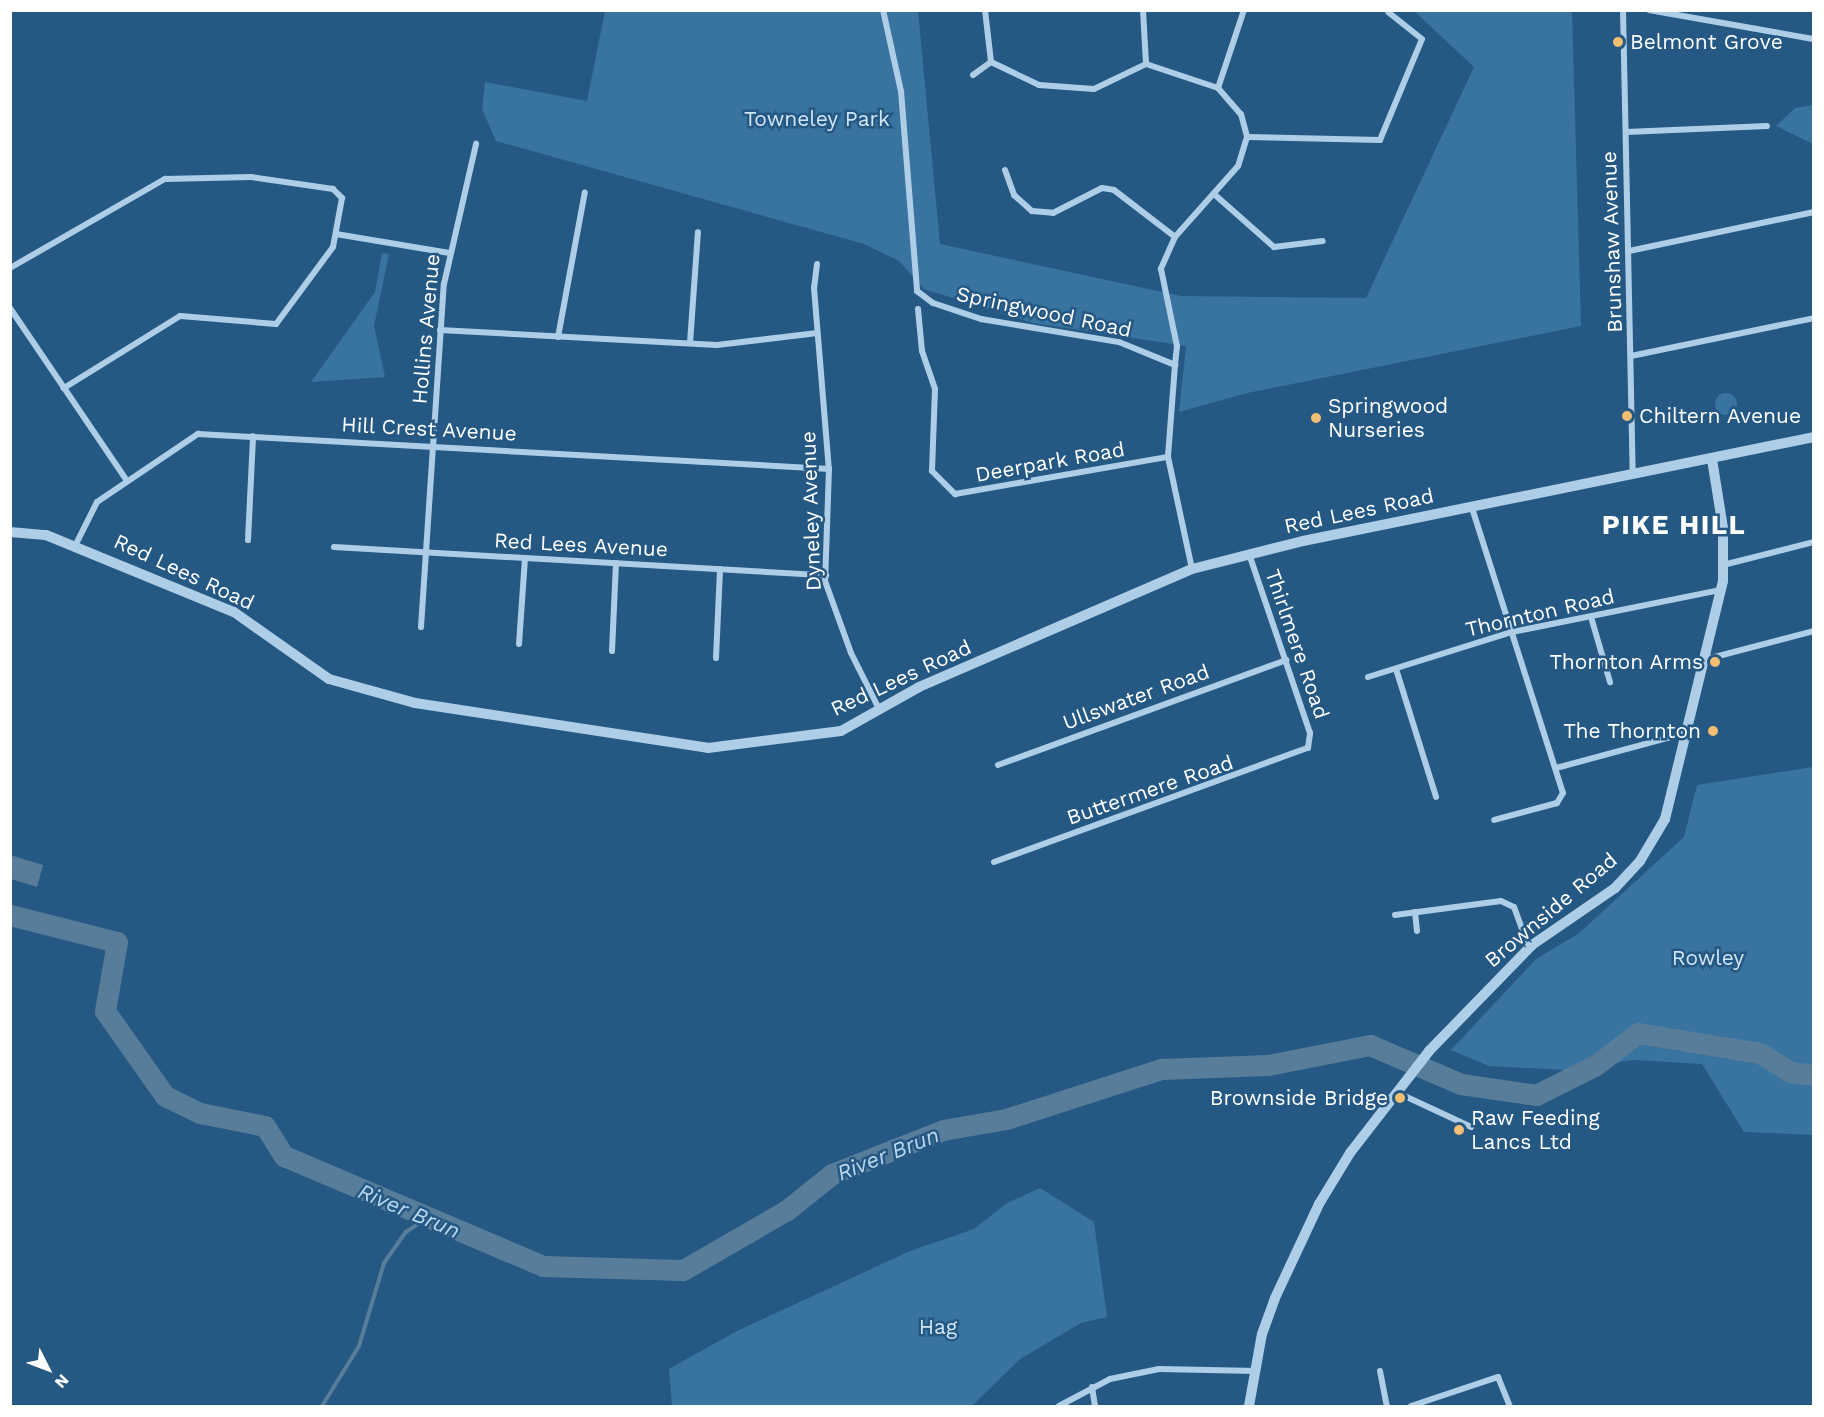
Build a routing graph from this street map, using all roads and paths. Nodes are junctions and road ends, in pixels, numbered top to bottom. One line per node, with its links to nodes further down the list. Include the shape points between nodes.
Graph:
1 (883, 10): 37 (street, Springwood Road, via 901,91 917,291 933,303 981,319 1119,342)
2 (985, 10): 9 (street)
3 (1143, 10): 10 (street)
4 (1244, 10): 12 (street)
5 (1623, 10): 14 (street, Brunshaw Avenue)
6 (1649, 10): 8 (street)
7 (1388, 12): 15 (street, via 1422,39 1380,140)
8 (1814, 39)
9 (991, 62): 10 (street, via 1038,85 1094,89); 11 (street)
10 (1146, 64): 12 (street)
11 (973, 75)
12 (1218, 88): 15 (street, via 1241,114)
13 (1767, 126): 14 (street)
14 (1626, 132): 25 (street, Brunshaw Avenue)
15 (1247, 137): 19 (street, via 1239,166)
16 (476, 144): 26 (street, Hollins Avenue)
17 (1005, 170): 23 (street, via 1014,195 1032,211 1053,213 1101,188 1114,190)
18 (585, 192): 34 (street)
19 (1214, 194): 23 (street); 24 (street, via 1274,247)
20 (1814, 212): 25 (street)
21 (698, 232): 35 (street)
22 (336, 234): 26 (street); 28 (street, via 342,206 333,189 251,177 165,179); 38 (street, via 294,306 276,324 180,316)
23 (1175, 237): 37 (street, via 1161,269 1177,346)
24 (1323, 241)
25 (1629, 251): 36 (street, Brunshaw Avenue)
26 (449, 253): 32 (street, Hollins Avenue)
27 (817, 264): 33 (street, Dyneley Avenue)
28 (10, 268)
29 (10, 308): 38 (street)
30 (918, 309): 42 (street, Deerpark Road, via 922,351 935,389 932,471 955,494)
31 (1814, 318): 36 (street)
32 (440, 330): 34 (street); 41 (street, Hollins Avenue)
33 (817, 333): 35 (street); 44 (street, Dyneley Avenue)
34 (558, 337): 35 (street)
35 (690, 343)
36 (1632, 356): 45 (street, Brunshaw Avenue)
37 (1175, 365): 42 (street)
38 (64, 388): 46 (street)
39 (253, 436): 41 (street, Hill Crest Avenue); 46 (street, Hill Crest Avenue, via 198,434); 49 (street)
40 (1814, 436): 43 (street, Red Lees Road)
41 (433, 445): 44 (street, Hill Crest Avenue); 53 (street, Hollins Avenue)
42 (1168, 457): 59 (street)
43 (1712, 459): 45 (street, Red Lees Road); 57 (street, Brownside Road)
44 (829, 469): 60 (street, Dyneley Avenue)
45 (1633, 472): 47 (street, Red Lees Road)
46 (127, 481): 51 (street, Hill Crest Avenue, via 97,502)
47 (1472, 508): 54 (street, Red Lees Road); 65 (street)
48 (10, 532): 51 (street, Red Lees Road, via 46,535)
49 (248, 540)
50 (1814, 542): 57 (street)
51 (75, 546): 74 (street, Red Lees Road, via 234,612 329,679 415,703 708,748 841,731)
52 (334, 547): 53 (street, Red Lees Avenue)
53 (426, 553): 55 (street, Red Lees Avenue); 63 (street, Hollins Avenue)
54 (1250, 557): 59 (street, Red Lees Road); 70 (street, Thirlmere Road)
55 (525, 558): 56 (street, Red Lees Avenue); 66 (street)
56 (616, 563): 58 (street, Red Lees Avenue); 67 (street)
57 (1723, 565): 61 (street, Brownside Road)
58 (720, 569): 60 (street, Red Lees Avenue); 68 (street)
59 (1192, 569): 74 (street, Red Lees Road, via 919,687)
60 (826, 575): 74 (street, Dyneley Avenue, via 847,643)
61 (1721, 590): 62 (street, Thornton Road); 69 (street, Brownside Road)
62 (1591, 616): 65 (street, Thornton Road); 73 (street)
63 (421, 627)
64 (1814, 631): 69 (street)
65 (1512, 633): 71 (street, Thornton Road); 78 (street)
66 (519, 644)
67 (612, 651)
68 (716, 658)
69 (1707, 659): 75 (street, Brownside Road)
70 (1286, 660): 76 (street, Thirlmere Road); 77 (street, Ullswater Road)
71 (1396, 669): 72 (street, Thornton Road); 79 (street)
72 (1368, 677)
73 (1610, 682)
74 (880, 711)
75 (1690, 732): 78 (street); 85 (street, Brownside Road, via 1671,806 1640,861 1615,888)
76 (1311, 741): 81 (street, Buttermere Road, via 1292,757)
77 (998, 765)
78 (1556, 768): 80 (street, via 1563,793 1557,803)
79 (1436, 797)
80 (1494, 820)
81 (994, 862)
82 (1415, 912): 83 (street); 84 (street); 85 (street, via 1510,904)
83 (1395, 915)
84 (1417, 931)
85 (1529, 948): 86 (street, Brownside Road)
86 (1396, 1092): 87 (street); 88 (street, Brownside Road, via 1319,1204 1275,1298)
87 (1472, 1127)
88 (1256, 1371): 90 (street, via 1159,1369); 93 (street, Brownside Road)
89 (1380, 1371): 94 (street)
90 (1092, 1387): 91 (street); 92 (street)
91 (1059, 1407)
92 (1095, 1407)
93 (1249, 1407)
94 (1386, 1407)
95 (1411, 1407): 96 (street, via 1498,1377)
96 (1510, 1407)

